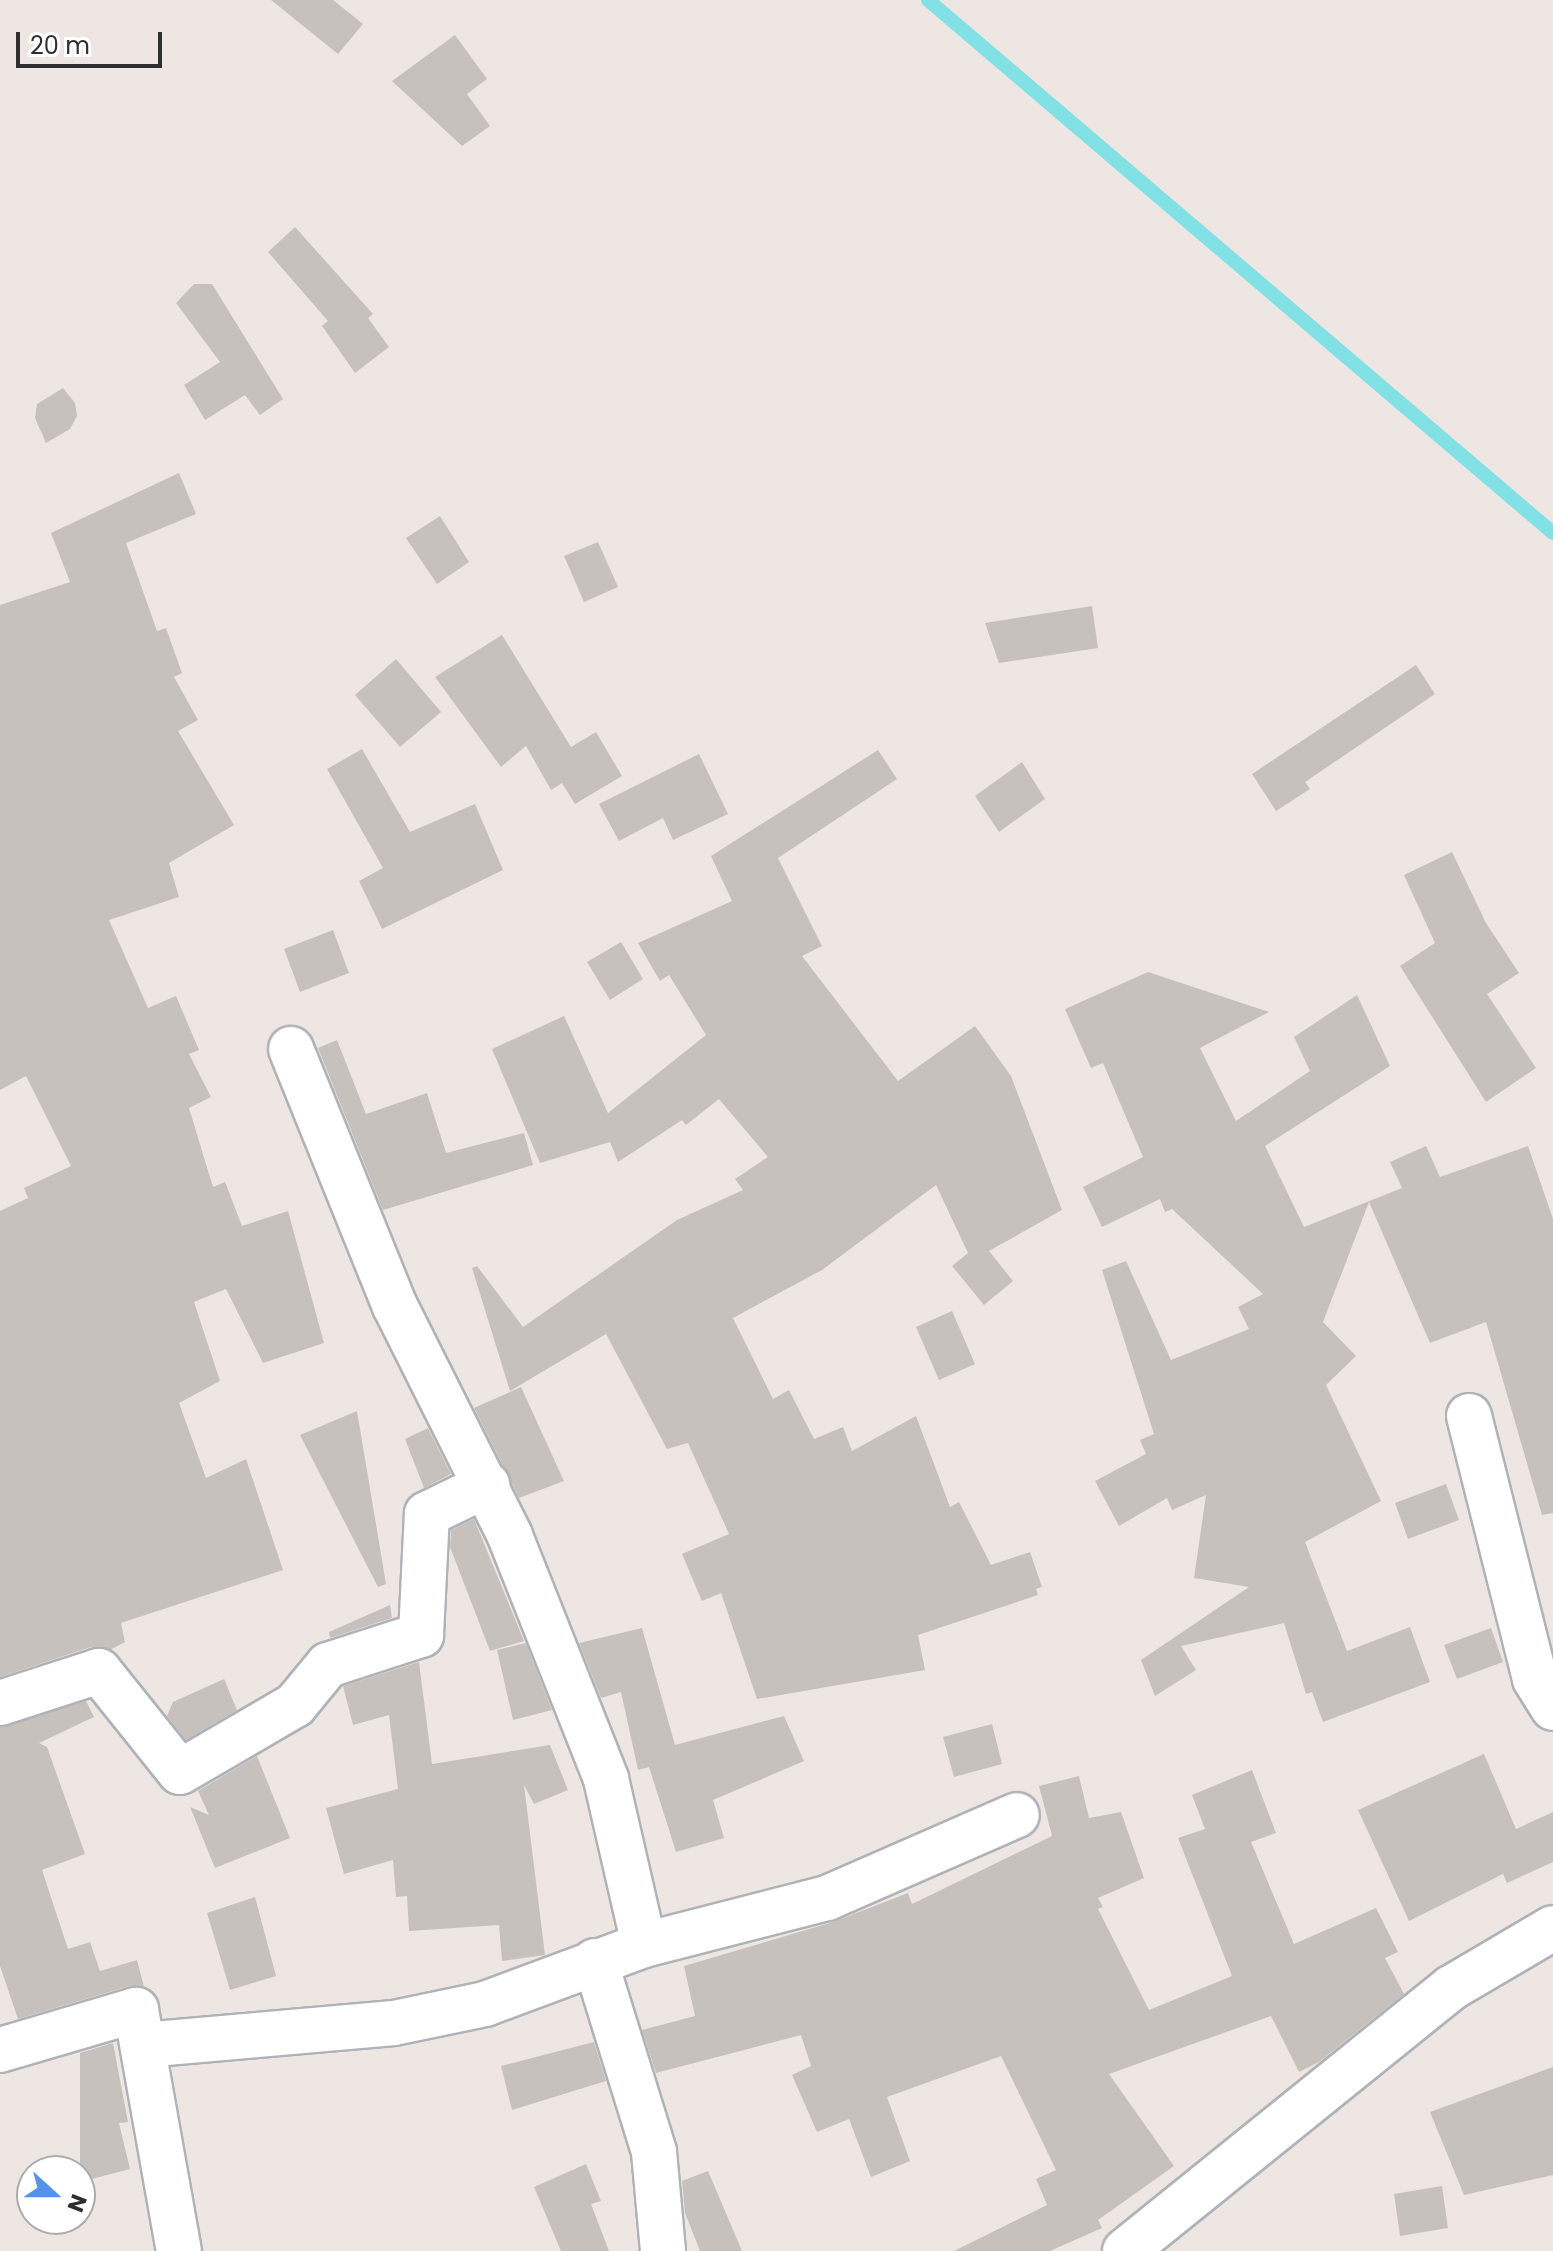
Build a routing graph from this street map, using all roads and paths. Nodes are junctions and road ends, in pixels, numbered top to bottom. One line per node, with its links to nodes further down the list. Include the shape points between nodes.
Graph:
1 (291, 1049): 3 (street, via 395,1306)
2 (1469, 1416): 5 (street, via 1535,1679)
3 (487, 1485): 4 (street, via 427,1514 421,1635 328,1665 295,1705 180,1772 99,1671); 8 (street, via 606,1779)
4 (0, 1703)
5 (1553, 1708)
6 (1017, 1815): 8 (street, via 827,1898)
7 (1553, 1928): 14 (street, via 1451,1988)
8 (644, 1945): 9 (street)
9 (595, 1961): 10 (street, via 485,2004 394,2023); 13 (street, via 654,2152)
10 (143, 2045): 11 (street, via 136,2010); 12 (street)
11 (0, 2050)
12 (179, 2251)
13 (663, 2251)
14 (1125, 2251)

